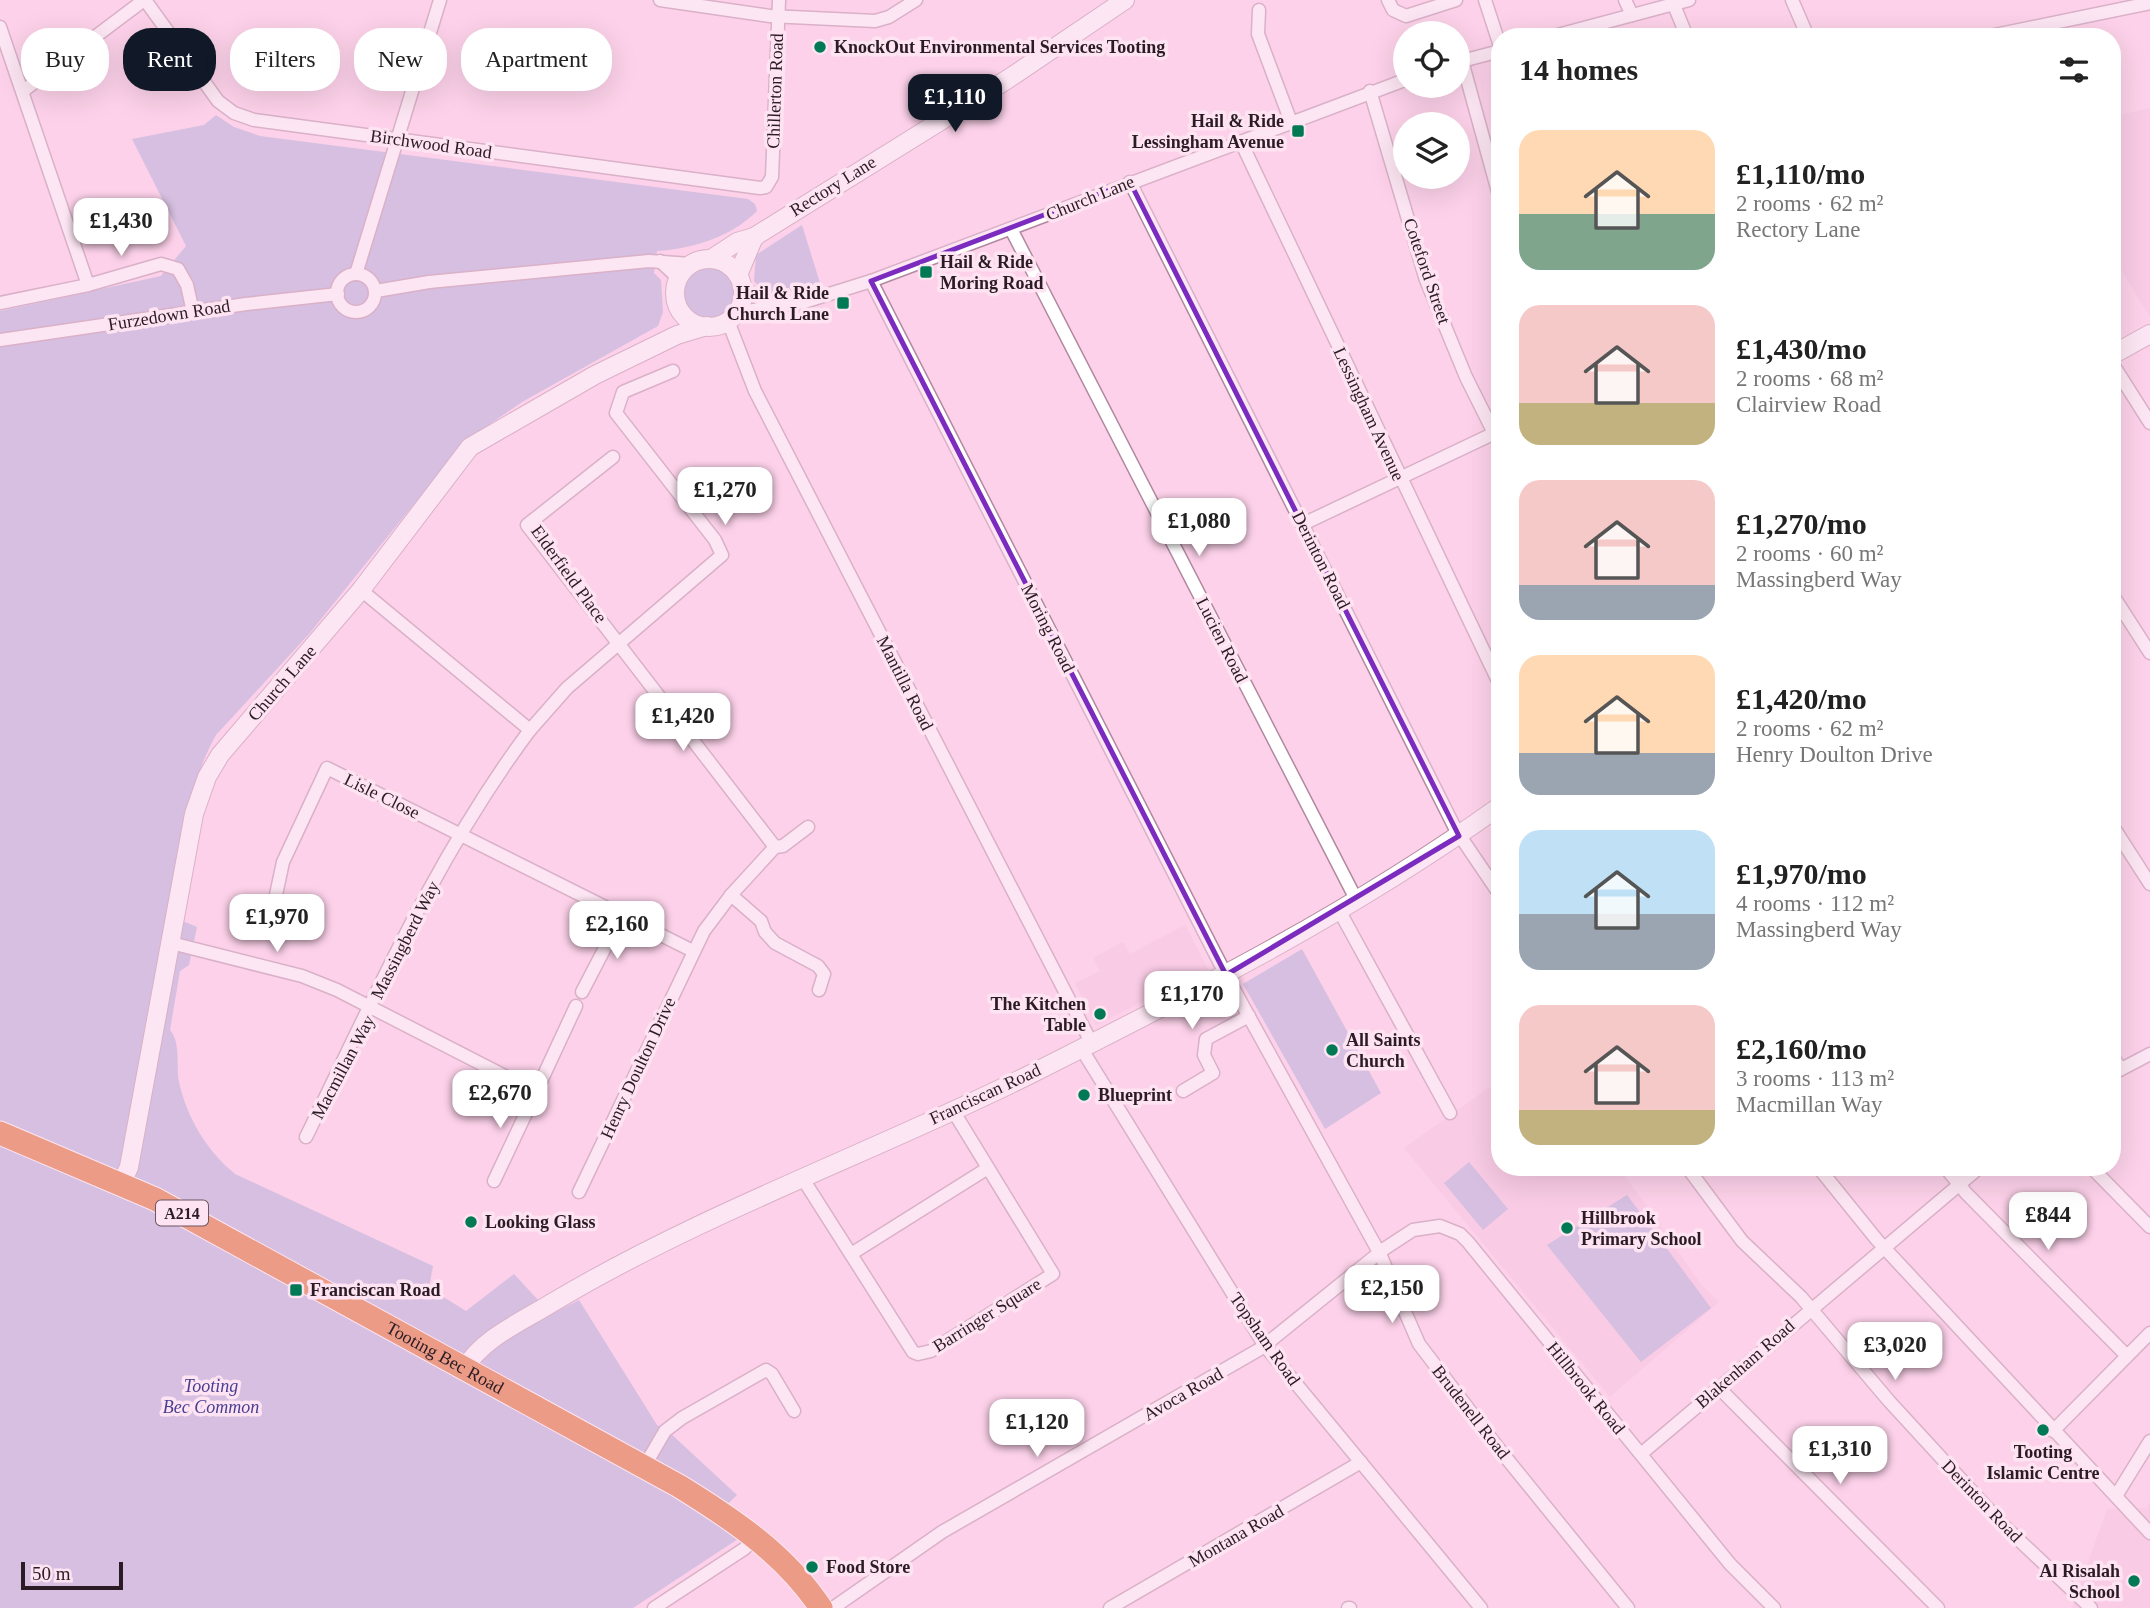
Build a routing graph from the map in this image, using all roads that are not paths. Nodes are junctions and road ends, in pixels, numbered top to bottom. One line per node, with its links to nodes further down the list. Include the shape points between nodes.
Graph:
1 (145, 0): 19 (street); 33 (street, Birchwood Road, via 210,92 234,113 267,123)
2 (440, 0): 33 (street)
3 (660, 0): 17 (street)
4 (779, 0): 17 (street, Chillerton Road)
5 (916, 0): 17 (street, via 875,21)
6 (1125, 0): 39 (main road, Rectory Lane, via 1008,79)
7 (1388, 0): 8 (street, via 1399,15)
8 (1456, 0)
9 (1485, 0): 20 (street)
10 (1625, 0): 16 (street)
11 (1689, 0): 14 (street)
12 (1792, 0): 23 (street)
13 (2150, 3): 24 (street)
14 (1674, 5): 16 (street); 22 (street)
15 (1259, 10): 32 (street, via 1258,34)
16 (1632, 15): 21 (street)
17 (778, 17): 37 (street, Chillerton Road)
18 (0, 27): 28 (street)
19 (107, 28)
20 (1494, 28)
21 (1589, 28)
22 (1683, 28)
23 (1804, 28)
24 (2029, 28)
25 (1491, 51): 26 (street)
26 (1470, 58)
27 (1393, 84): 30 (street, Church Lane)
28 (21, 85)
29 (23, 91): 47 (street)
30 (1370, 91): 32 (street, Church Lane); 62 (street, Coteford Street, via 1426,280)
31 (1470, 96): 35 (street)
32 (1291, 122): 34 (street, Church Lane)
33 (396, 140): 37 (street, Birchwood Road, via 760,188); 43 (street)
34 (1241, 142): 36 (street, Church Lane); 66 (street, Lessingham Avenue)
35 (1491, 168)
36 (1130, 182): 38 (street, Church Lane); 67 (street, Derinton Road)
37 (770, 183)
38 (1011, 229): 46 (street, Church Lane); 83 (street, Lucien Road)
39 (754, 237): 40 (main road, Rectory Lane); 45 (main road)
40 (710, 259): 42 (main road); 45 (main road, via 729,265)
41 (660, 261): 42 (street); 44 (street); 48 (street)
42 (690, 264): 44 (main road)
43 (355, 274): 48 (street, via 371,280); 49 (street, via 341,281)
44 (678, 278): 53 (main road, via 675,295)
45 (741, 281): 51 (street); 54 (main road, via 743,301)
46 (871, 281): 51 (street, Church Lane); 89 (street, Moring Road)
47 (88, 285): 50 (street); 52 (street, via 161,264 169,266 178,269 187,285)
48 (376, 291): 49 (street, via 372,303 355,312 341,305)
49 (338, 294): 52 (street, Furzedown Road)
50 (0, 303)
51 (772, 307): 54 (street, Church Lane)
52 (193, 312): 58 (street, Furzedown Road)
53 (682, 314): 55 (main road, via 692,323); 57 (main road)
54 (732, 317): 55 (main road); 95 (street, Mantilla Road, via 755,391)
55 (708, 326): 57 (main road, Church Lane)
56 (2150, 334): 59 (main road)
57 (677, 335): 68 (main road, Church Lane, via 595,375 470,447)
58 (0, 340)
59 (2121, 350)
60 (673, 371): 70 (street, Massingberd Way, via 623,392 616,413 722,555)
61 (2121, 377): 63 (street)
62 (1491, 421)
63 (2150, 423)
64 (1491, 439): 66 (street)
65 (613, 457): 70 (street, Elderfield Place, via 527,524)
66 (1400, 479): 67 (street); 72 (street, Lessingham Avenue)
67 (1303, 524): 77 (street, Derinton Road)
68 (361, 590): 73 (street); 87 (main road, Church Lane, via 220,755 209,775 194,814)
69 (2121, 608): 71 (street)
70 (621, 643): 73 (street, Massingberd Way, via 566,688); 79 (street)
71 (2150, 653)
72 (1491, 666)
73 (530, 730): 76 (street, Massingberd Way)
74 (1491, 813): 77 (main road, Franciscan Road)
75 (808, 827): 79 (street, Henry Doulton Drive)
76 (460, 834): 84 (street, Lisle Close, via 327,768 283,862); 86 (street); 93 (street, Massingberd Way)
77 (1459, 836): 80 (street, Derinton Road); 83 (main road, Franciscan Road)
78 (2121, 839): 81 (street)
79 (775, 847): 82 (street, Henry Doulton Drive)
80 (1491, 882)
81 (2150, 884)
82 (731, 895): 88 (street, Henry Doulton Drive); 90 (street, via 761,921 775,943 818,966 824,974)
83 (1357, 901): 85 (main road, Franciscan Road)
84 (274, 909)
85 (1340, 912): 89 (main road, Franciscan Road); 101 (street)
86 (622, 915): 88 (street); 91 (street)
87 (171, 943): 93 (street, Massingberd Way, via 302,976); 112 (main road, Church Lane, via 129,1167)
88 (693, 951): 114 (street, Henry Doulton Drive)
89 (1226, 975): 94 (street, Brudenell Road); 95 (main road, Franciscan Road)
90 (819, 990)
91 (582, 992)
92 (576, 1006): 99 (street)
93 (370, 1008): 99 (street, Macmillan Way); 103 (street, Macmillan Way)
94 (1249, 1016): 98 (street, via 1206,1040 1204,1055 1213,1073); 118 (street, Brudenell Road)
95 (1086, 1045): 100 (main road, Franciscan Road); 121 (street, Topsham Road)
96 (2150, 1054): 97 (street)
97 (2121, 1068)
98 (1183, 1091)
99 (536, 1092): 111 (street)
100 (952, 1109): 104 (street, Barringer Square); 110 (main road, Franciscan Road)
101 (1450, 1113)
102 (0, 1133): 112 (highway, Tooting Bec Road / A214)
103 (306, 1137)
104 (988, 1168): 117 (street); 117 (street, Barringer Square, via 1053,1274 931,1351 913,1352)
105 (1694, 1176): 119 (street, Derinton Road, via 1742,1241)
106 (1825, 1176): 116 (street)
107 (1952, 1176): 113 (street)
108 (1970, 1176): 113 (street, Blakenham Road)
109 (2100, 1176): 115 (street)
110 (803, 1179): 117 (street, Barringer Square); 123 (main road, Franciscan Road, via 565,1295 482,1347)
111 (494, 1181)
112 (121, 1185): 123 (highway, Tooting Bec Road / A214, via 242,1244)
113 (1959, 1185): 116 (street, Blakenham Road); 122 (street)
114 (579, 1192)
115 (2150, 1227)
116 (1885, 1248): 119 (street, Blakenham Road); 126 (street)
117 (851, 1254)
118 (1380, 1254): 121 (street, Avoca Road); 128 (street, Hillbrook Road, via 1420,1227 1440,1226 1460,1234); 139 (street, Brudenell Road, via 1434,1367)
119 (1810, 1308): 124 (street, Blakenham Road); 142 (street, Derinton Road, via 2003,1525)
120 (2150, 1333): 122 (street)
121 (1265, 1346): 129 (street, Topsham Road); 136 (street, Avoca Road, via 943,1532)
122 (2127, 1356): 126 (street)
123 (465, 1368): 130 (highway, Tooting Bec Road / A214)
124 (1718, 1387): 128 (street, Blakenham Road); 141 (street)
125 (794, 1411): 130 (street, via 766,1370 682,1418 665,1432)
126 (2053, 1431): 131 (street)
127 (2150, 1441): 131 (street)
128 (1641, 1454): 140 (street, Hillbrook Road, via 1730,1564)
129 (1362, 1462): 137 (street, Montana Road); 138 (street, Topsham Road)
130 (644, 1467): 133 (highway, Tooting Bec Road / A214)
131 (2116, 1496): 132 (street)
132 (2150, 1534)
133 (756, 1537): 134 (street); 135 (highway, Tooting Bec Road / A214, via 803,1581)
134 (654, 1608)
135 (821, 1608)
136 (833, 1608)
137 (1110, 1608)
138 (1481, 1608)
139 (1628, 1608)
140 (1774, 1608)
141 (1938, 1608)
142 (2091, 1608)

